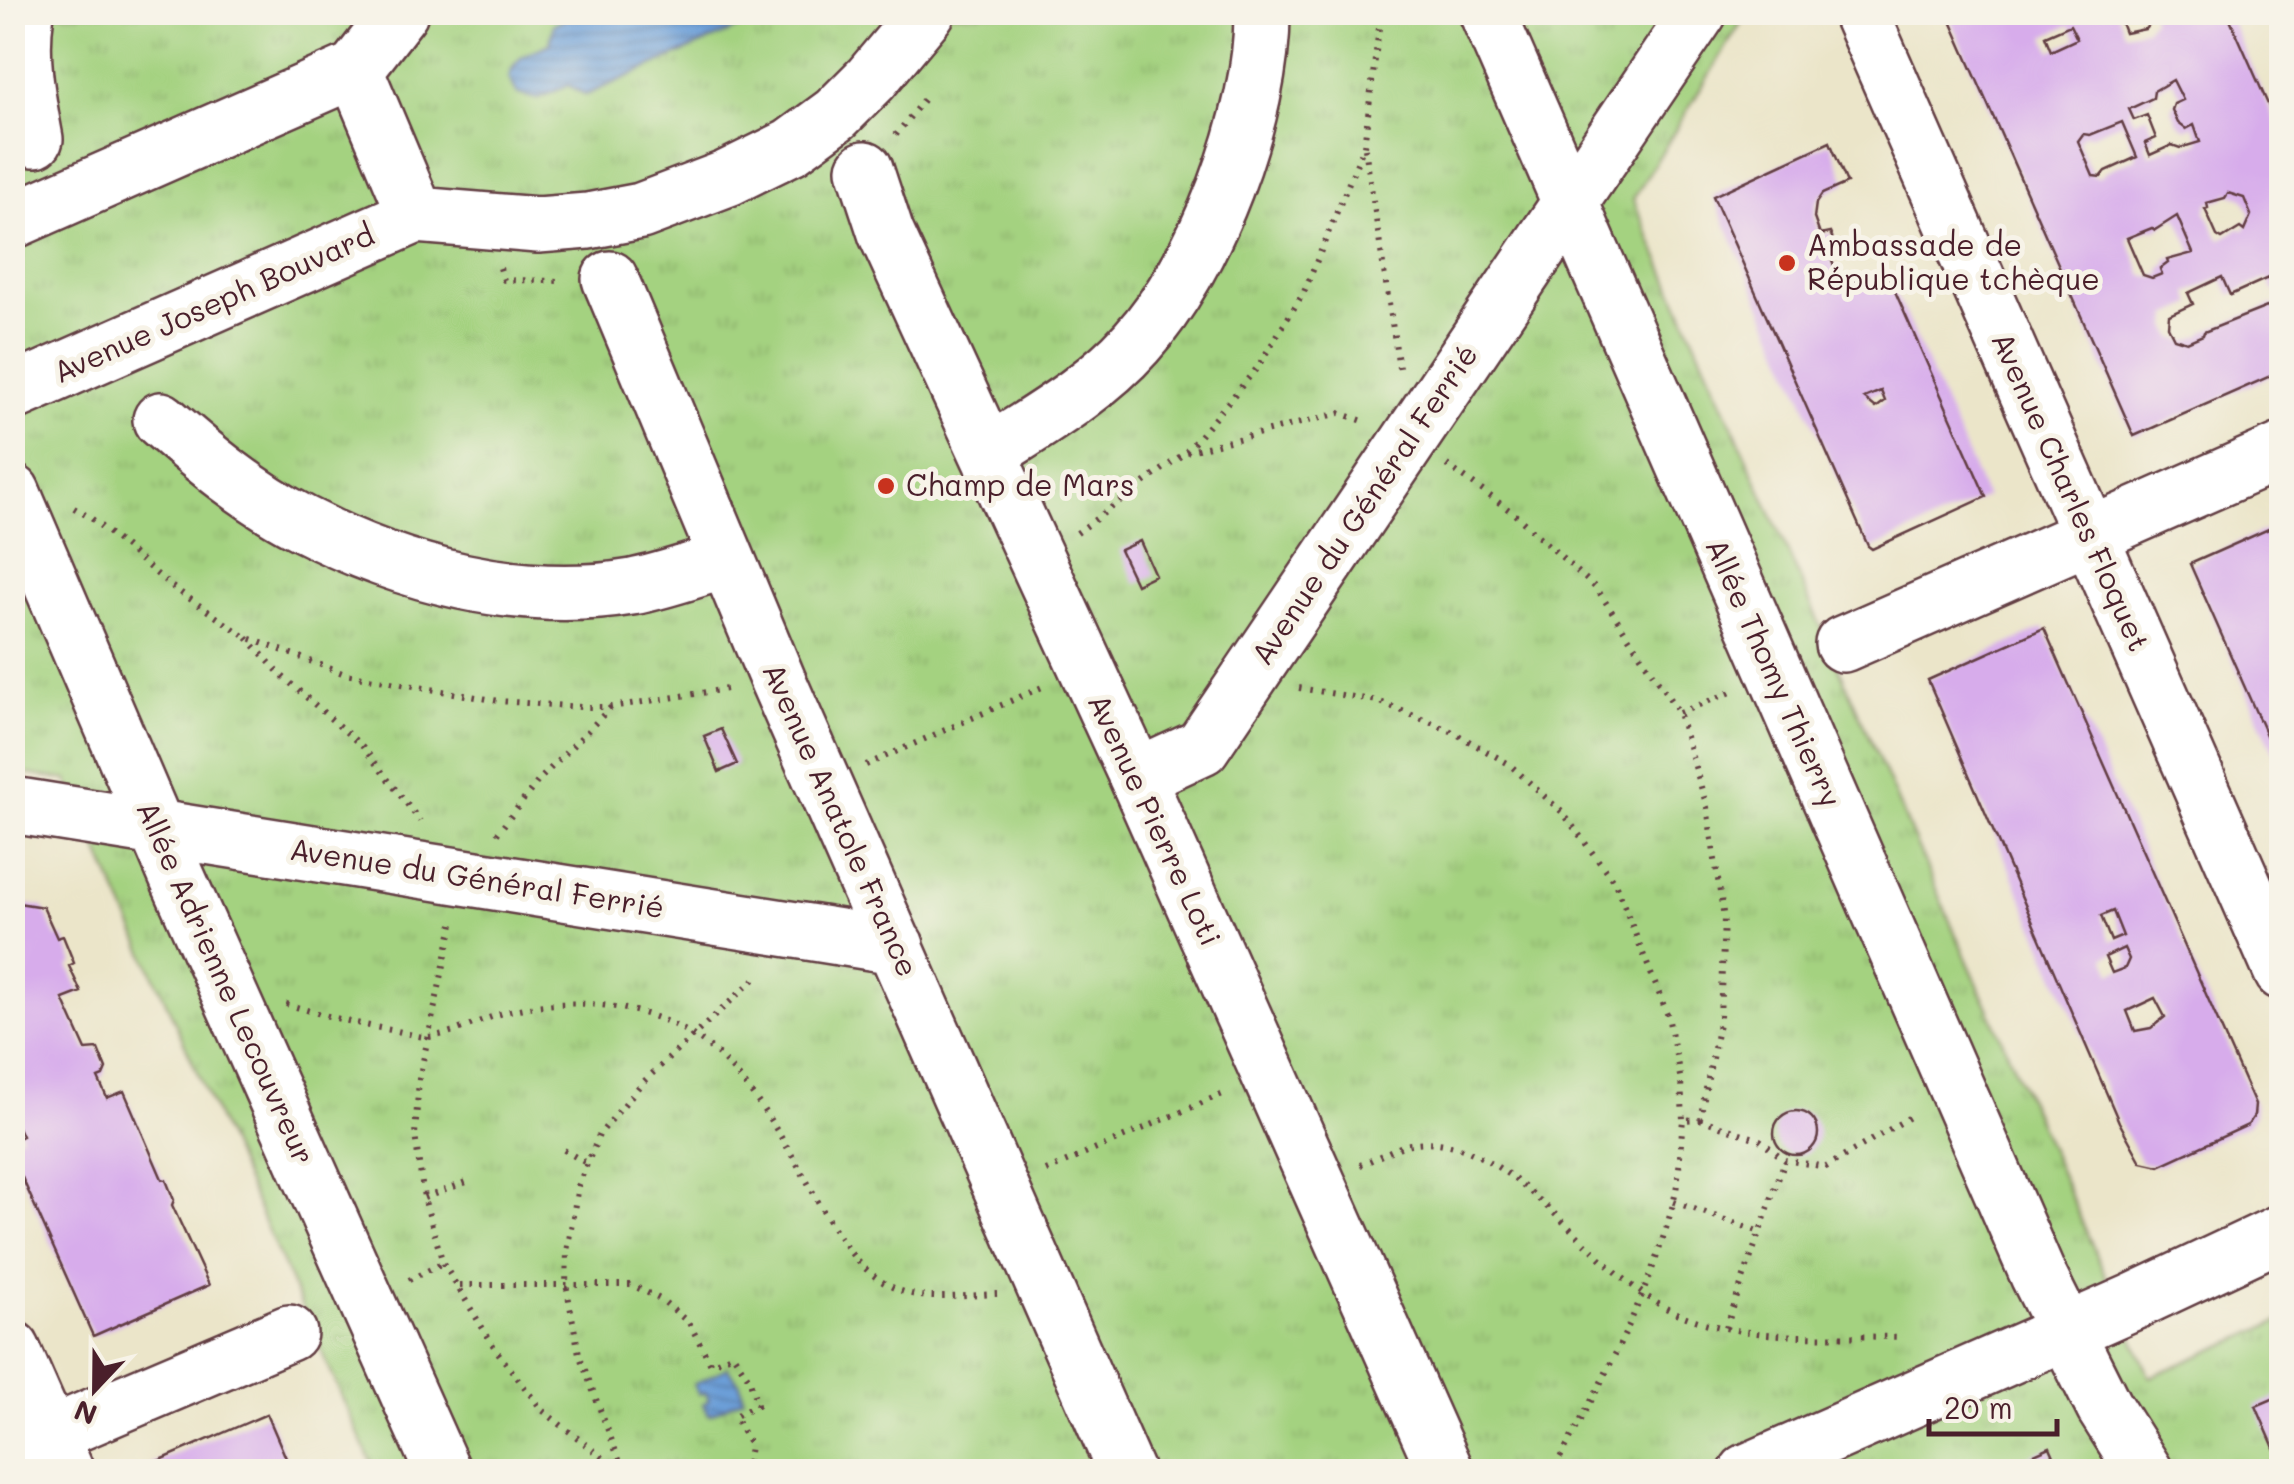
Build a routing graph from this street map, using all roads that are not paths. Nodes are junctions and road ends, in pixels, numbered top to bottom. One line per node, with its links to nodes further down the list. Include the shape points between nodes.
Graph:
1 (26, 12): 9 (street, via 26,90)
2 (400, 12): 8 (street)
3 (926, 12): 12 (street, via 836,114 791,148 728,178 640,211 588,221)
4 (1262, 12): 18 (street, via 1244,131 1225,188 1172,295 1093,384)
5 (1487, 12): 11 (street, Allée Thomy Thierry)
6 (1699, 12): 11 (street, Avenue du Général Ferrié)
7 (1860, 12): 20 (street, Avenue Charles Floquet)
8 (355, 70): 12 (street); 13 (street)
9 (35, 139)
10 (865, 169): 18 (street, Avenue Pierre Loti, via 886,233)
11 (1569, 204): 23 (street, Avenue du Général Ferrié, via 1202,747); 29 (street, Allée Thomy Thierry)
12 (416, 215): 15 (street, Avenue Joseph Bouvard)
13 (12, 221)
14 (610, 279): 21 (street, Avenue Anatole France)
15 (12, 394)
16 (161, 420): 21 (street, via 204,458 301,522 457,581 516,592 575,592 633,587)
17 (2282, 452): 20 (street)
18 (989, 453): 23 (street, Avenue Pierre Loti)
19 (36, 496): 25 (street, Allée Adrienne Lecouvreur)
20 (2089, 535): 22 (street); 27 (street, Avenue Charles Floquet)
21 (727, 560): 26 (street, Avenue Anatole France)
22 (1844, 644)
23 (1137, 777): 35 (street, Avenue Pierre Loti)
24 (36, 808): 25 (street, Avenue du Général Ferrié)
25 (156, 827): 26 (street, Avenue du Général Ferrié); 33 (street, Allée Adrienne Lecouvreur)
26 (896, 946): 34 (street, Avenue Anatole France)
27 (2282, 972)
28 (2282, 1232): 29 (street)
29 (2066, 1330): 36 (street); 37 (street, Allée Thomy Thierry)
30 (288, 1333): 32 (street)
31 (12, 1349): 32 (street)
32 (42, 1452)
33 (443, 1472)
34 (1126, 1472)
35 (1446, 1472)
36 (1747, 1472)
37 (2146, 1472)

